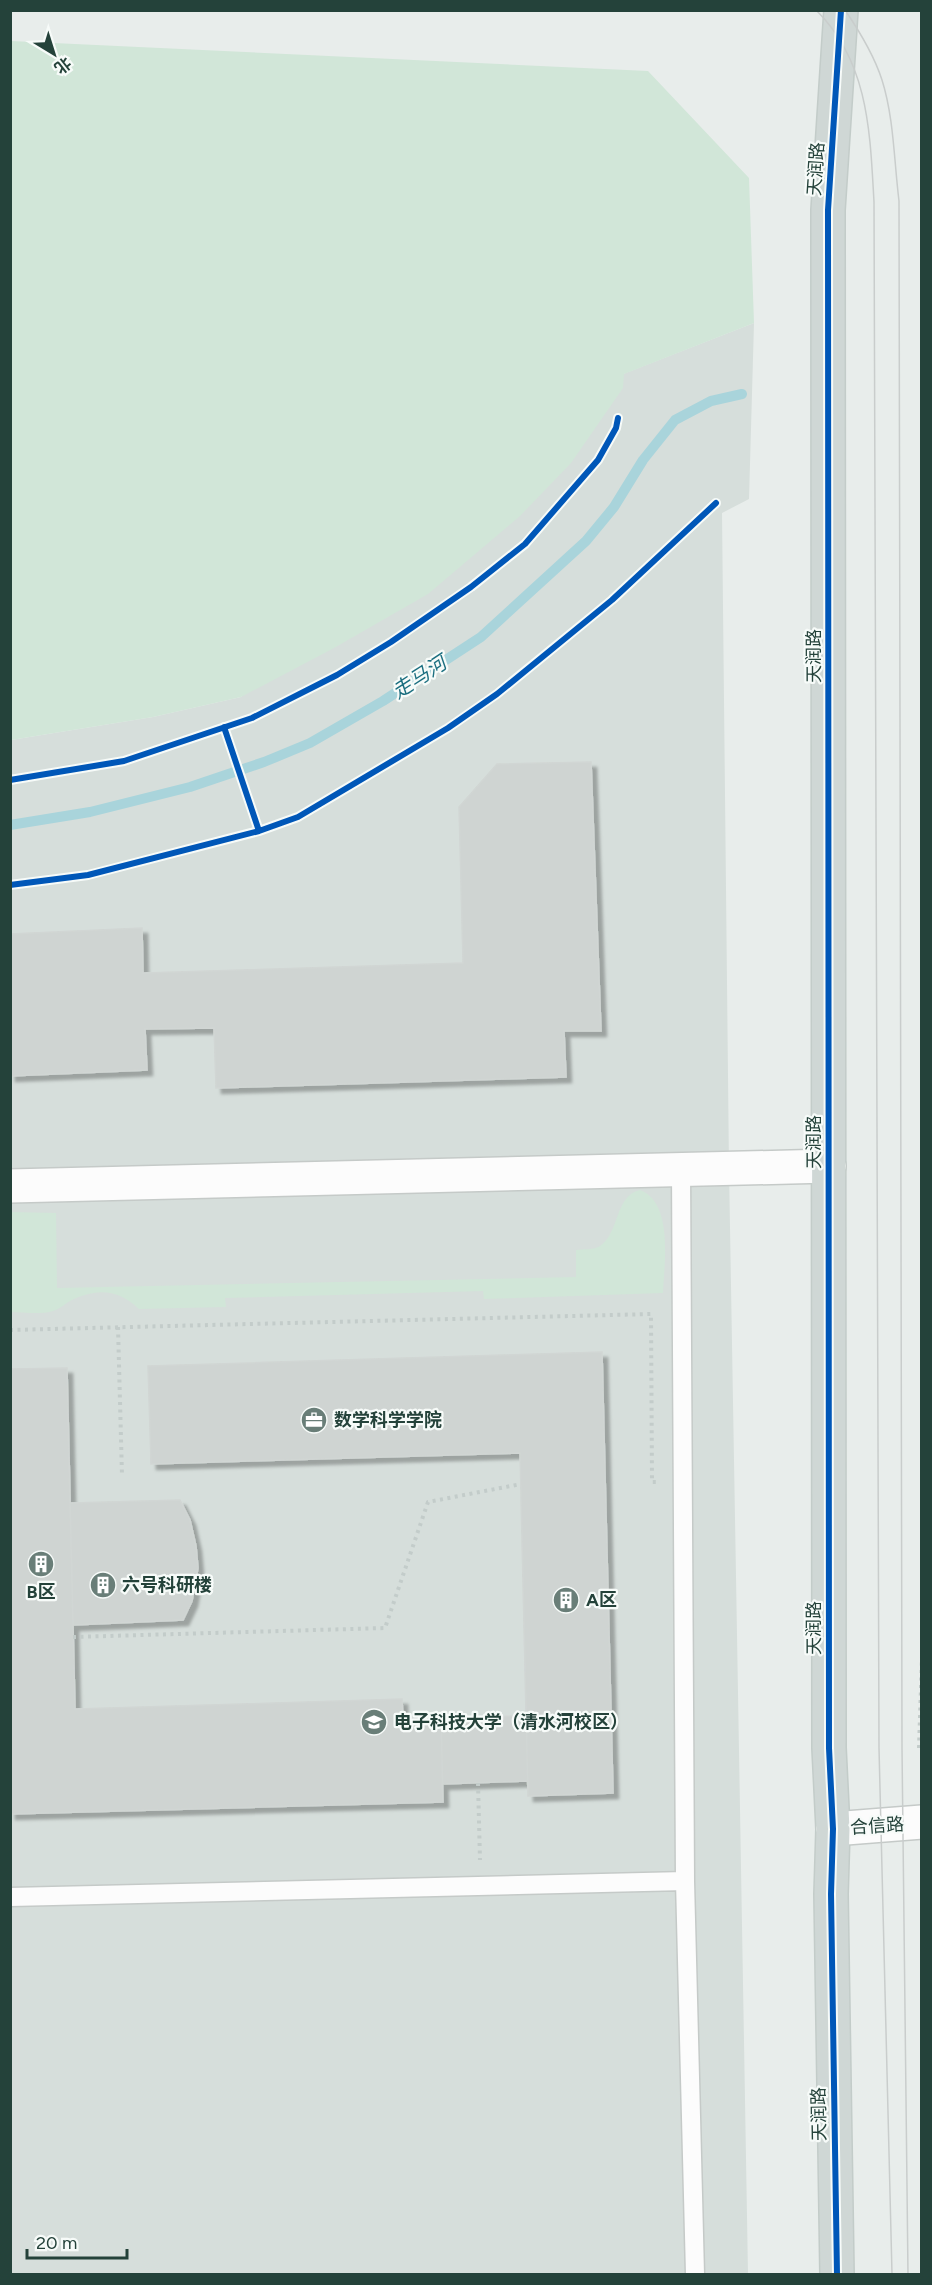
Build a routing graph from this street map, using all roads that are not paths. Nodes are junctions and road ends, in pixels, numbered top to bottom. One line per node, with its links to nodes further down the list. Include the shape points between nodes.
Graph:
1 (841, 10): 2 (main road, 天润路, via 828,210)
2 (829, 1166): 3 (street); 6 (main road, 天润路)
3 (681, 1170): 4 (street); 7 (lane)
4 (10, 1186)
5 (921, 1822): 6 (street, 合信路)
6 (832, 1829): 10 (main road, 天润路)
7 (685, 1881): 8 (lane); 9 (lane)
8 (10, 1897)
9 (695, 2274)
10 (837, 2274)

